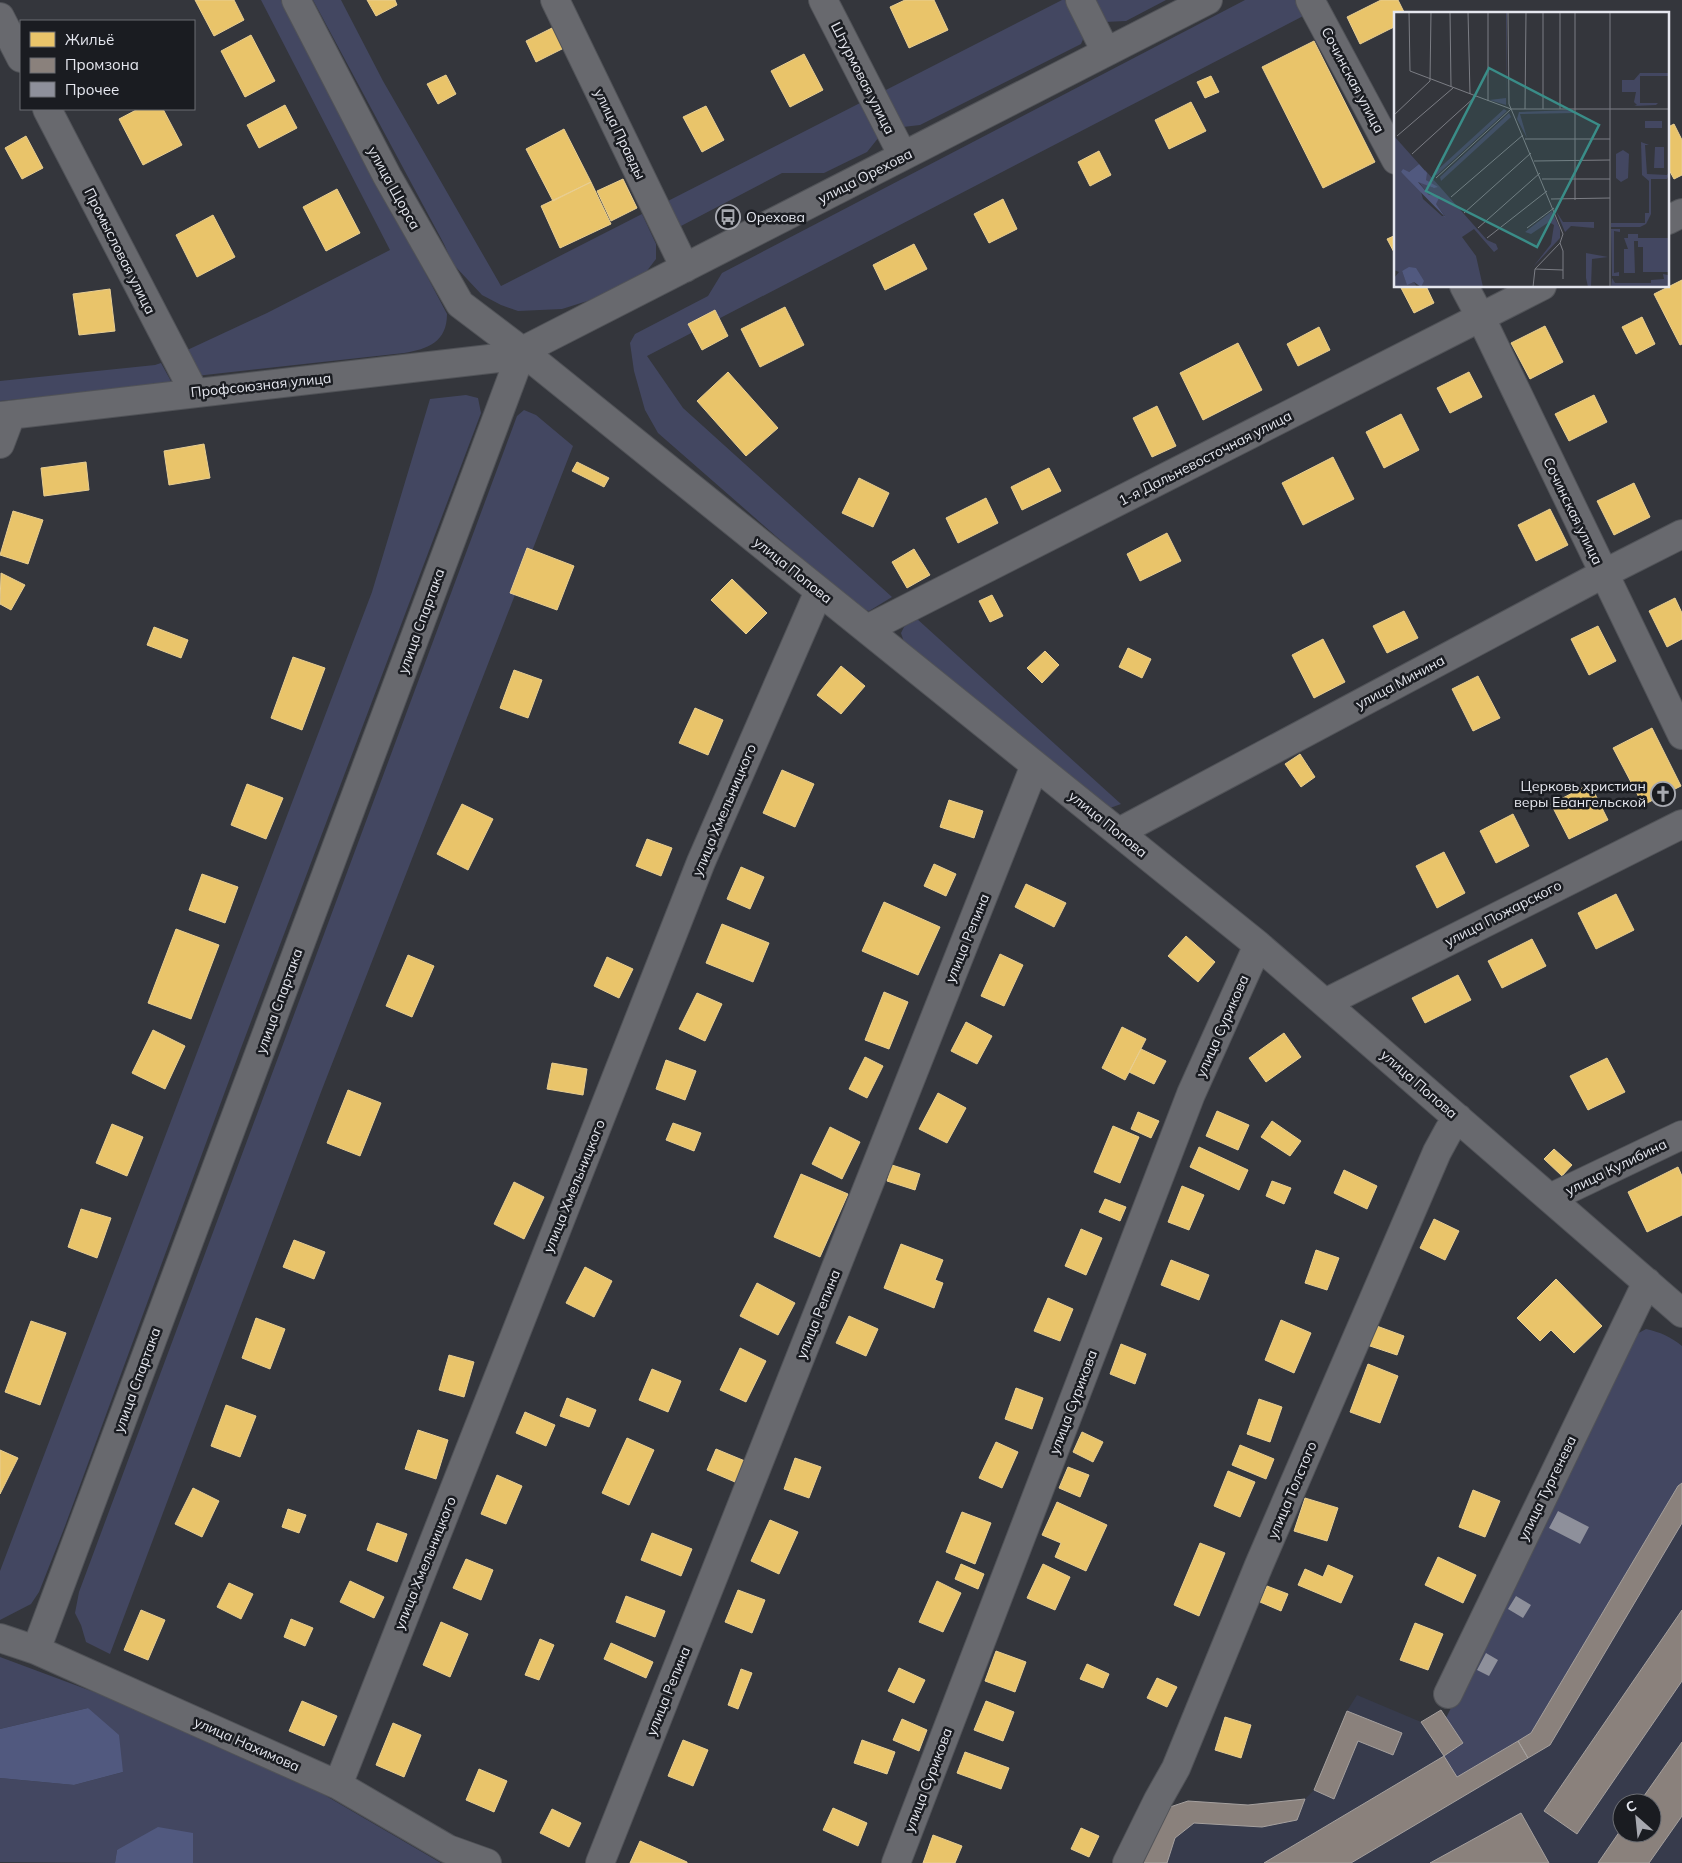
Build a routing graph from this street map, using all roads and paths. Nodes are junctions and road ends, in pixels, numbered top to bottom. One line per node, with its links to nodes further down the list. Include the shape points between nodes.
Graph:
1 (296, 0): 19 (street, улица Щорса, via 387,176 460,304)
2 (555, 0): 15 (street, улица Правды)
3 (823, 0): 11 (street, Штурмовая улица)
4 (1080, 0): 8 (street)
5 (1208, 0): 8 (street, улица Орехова)
6 (1310, 0): 12 (street, Сочинская улица)
7 (0, 17): 9 (street)
8 (1106, 52): 11 (street, улица Орехова)
9 (20, 56)
10 (48, 110): 20 (street, Промысловая улица)
11 (903, 156): 15 (street, улица Орехова)
12 (1394, 156)
13 (1682, 213): 14 (street)
14 (1670, 219)
15 (685, 268): 19 (street, улица Орехова)
16 (1465, 288): 18 (street, Сочинская улица)
17 (1538, 288): 18 (street, 1-я Дальневосточная улица)
18 (1481, 318): 24 (street, Сочинская улица); 26 (street, 1-я Дальневосточная улица)
19 (522, 351): 20 (street, Профсоюзная улица, via 498,358); 25 (street, улица Попова); 39 (street, улица Спартака)
20 (194, 392): 21 (street, Профсоюзная улица)
21 (6, 416): 22 (street)
22 (0, 444)
23 (1682, 534): 24 (street, улица Минина)
24 (1603, 574): 27 (street, Сочинская улица); 30 (street, улица Минина)
25 (819, 591): 26 (street, улица Попова); 41 (street, улица Хмельницкого, via 701,862)
26 (867, 630): 28 (street, улица Попова)
27 (1682, 735)
28 (1035, 765): 30 (street, улица Попова); 43 (street, улица Репина)
29 (1682, 824): 32 (street, улица Пожарского)
30 (1119, 832): 31 (street, улица Попова)
31 (1258, 945): 32 (street, улица Попова); 44 (street, улица Сурикова, via 1191,1094)
32 (1325, 1003): 33 (street, улица Попова)
33 (1458, 1118): 35 (street, улица Попова); 45 (street, улица Толстого, via 1433,1162 1176,1768)
34 (1682, 1135): 35 (street, улица Кулибина)
35 (1550, 1198): 36 (street, улица Попова)
36 (1647, 1282): 37 (street, улица Попова); 40 (street, улица Тургенева)
37 (1682, 1313)
38 (0, 1638): 39 (street, улица Нахимова)
39 (36, 1650): 41 (street, улица Нахимова)
40 (1448, 1694)
41 (338, 1784): 42 (street, улица Нахимова, via 448,1849)
42 (486, 1863)
43 (600, 1863)
44 (896, 1863)
45 (1127, 1863)

